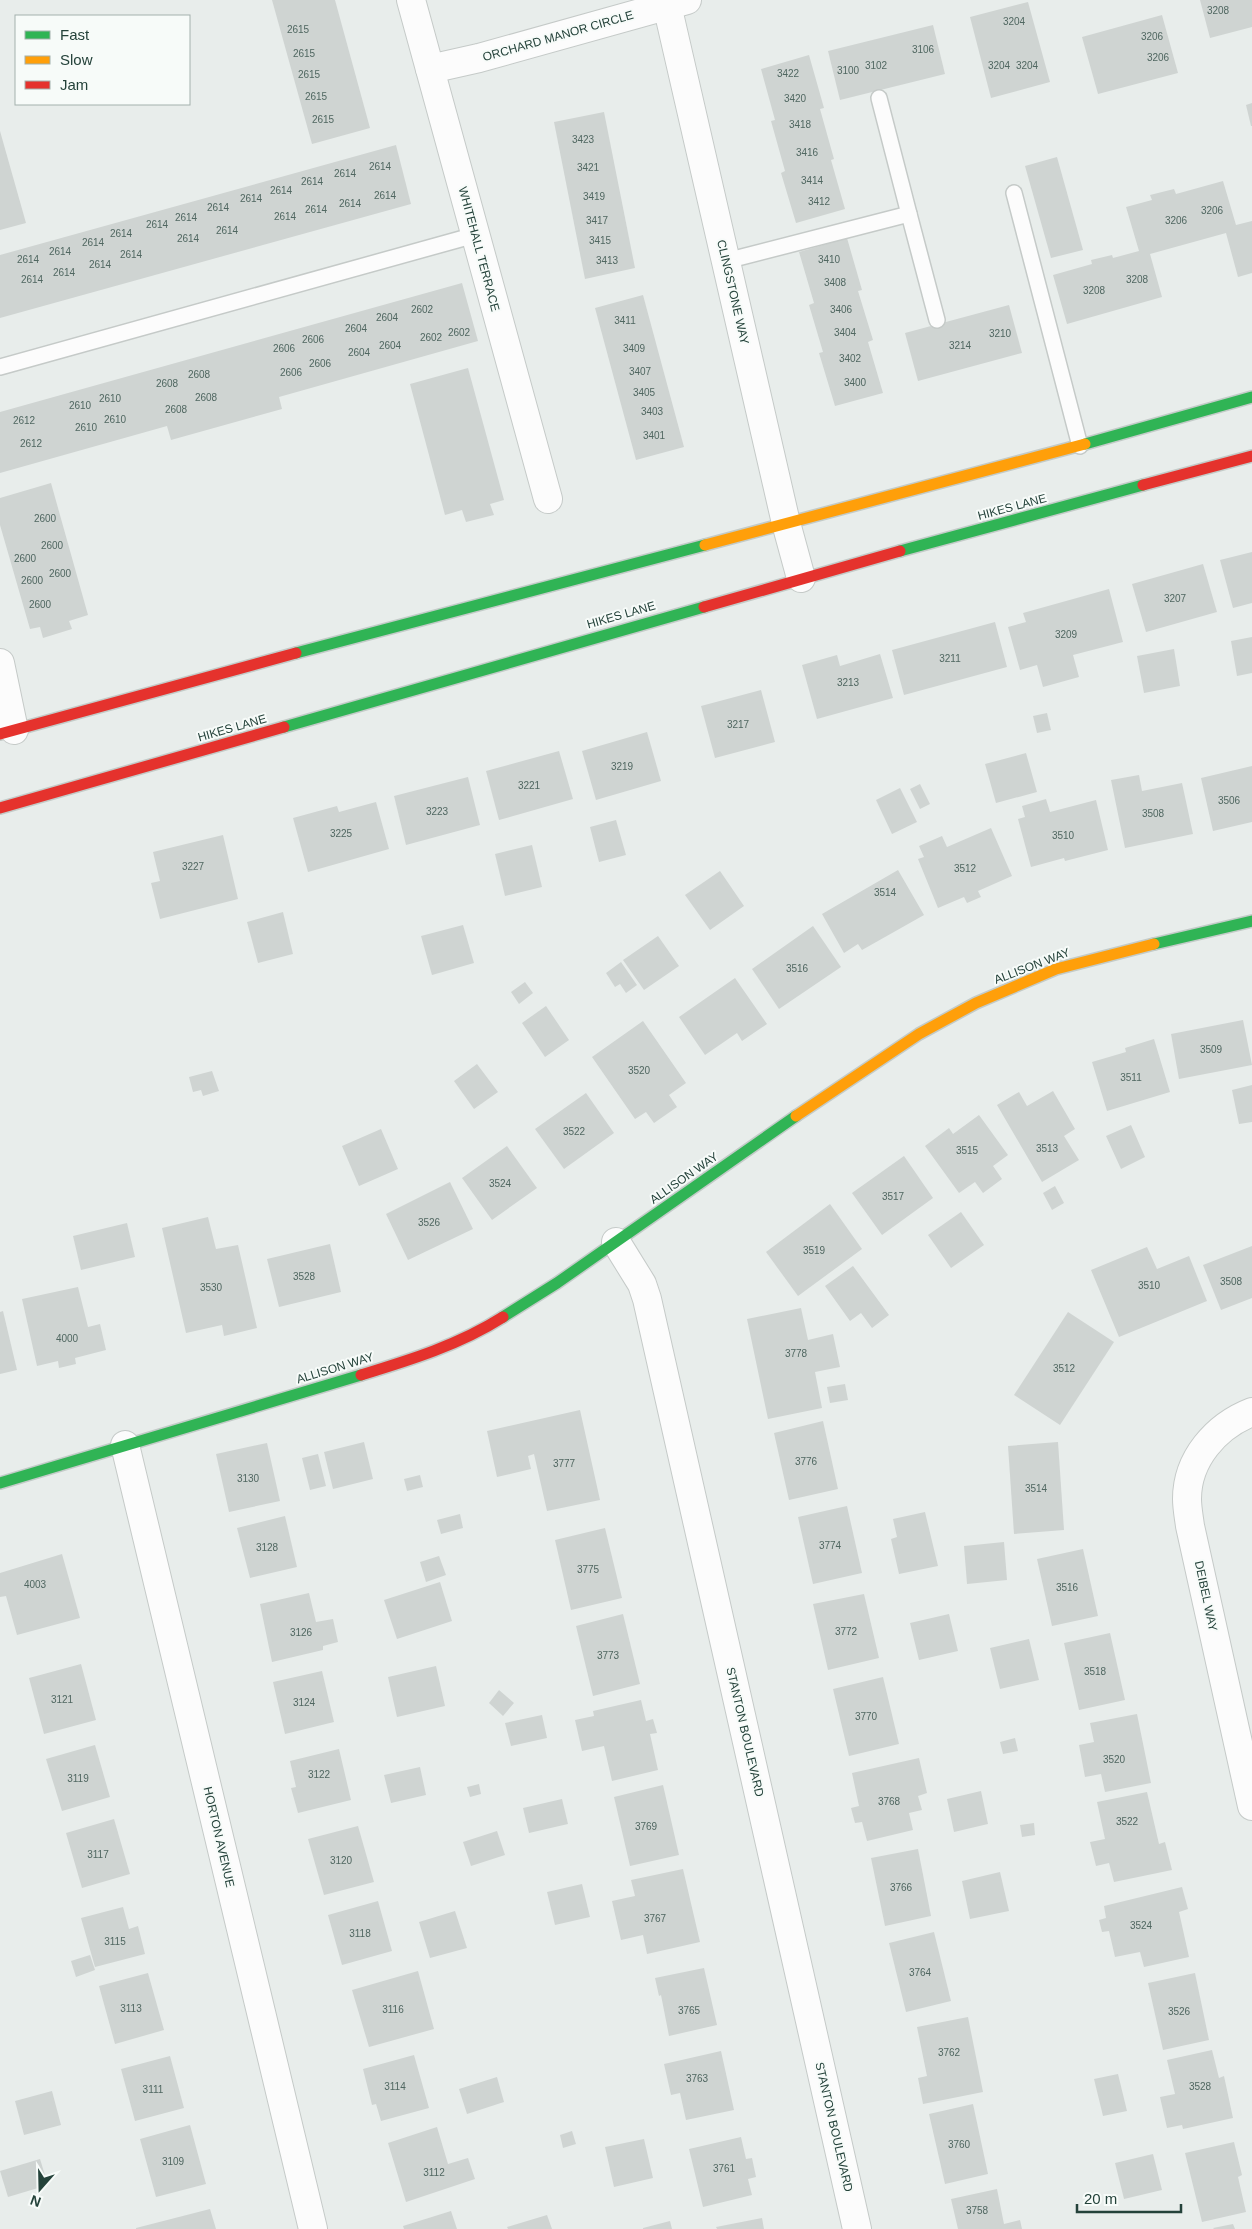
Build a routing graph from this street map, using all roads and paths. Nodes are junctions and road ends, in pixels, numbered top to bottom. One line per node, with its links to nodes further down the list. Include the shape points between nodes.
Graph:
1 (411, 0): 3 (street, WHITEHALL TERRACE)
2 (677, 3): 3 (street, ORCHARD MANOR CIRCLE); 8 (street, CLINGSTONE WAY)
3 (430, 69): 7 (street, WHITEHALL TERRACE)
4 (879, 98): 6 (lane)
5 (1014, 193): 12 (lane)
6 (910, 214): 8 (lane); 9 (lane)
7 (475, 236): 10 (lane); 14 (street, WHITEHALL TERRACE)
8 (726, 261): 15 (street, CLINGSTONE WAY)
9 (937, 320)
10 (0, 367)
11 (1252, 397): 12 (main road)
12 (1080, 446): 15 (main road)
13 (1252, 456): 16 (main road, HIKES LANE)
14 (548, 498)
15 (786, 522): 16 (street, CLINGSTONE WAY); 18 (main road, via 383,628)
16 (801, 578): 19 (main road, HIKES LANE)
17 (0, 663): 18 (street)
18 (7, 732)
19 (0, 808)
20 (1252, 921): 21 (main road, ALLISON WAY, via 1056,969 976,1003 920,1034 817,1101)
21 (616, 1242): 23 (main road, ALLISON WAY, via 485,1328 426,1355); 27 (street, STANTON BOULEVARD, via 642,1284 647,1299)
22 (1252, 1412): 25 (street, DEIBEL WAY, via 1235,1419 1212,1438 1194,1465 1186,1500)
23 (125, 1446): 24 (main road, ALLISON WAY); 26 (street, HORTON AVENUE)
24 (0, 1483)
25 (1252, 1806)
26 (313, 2229)
27 (857, 2229)

